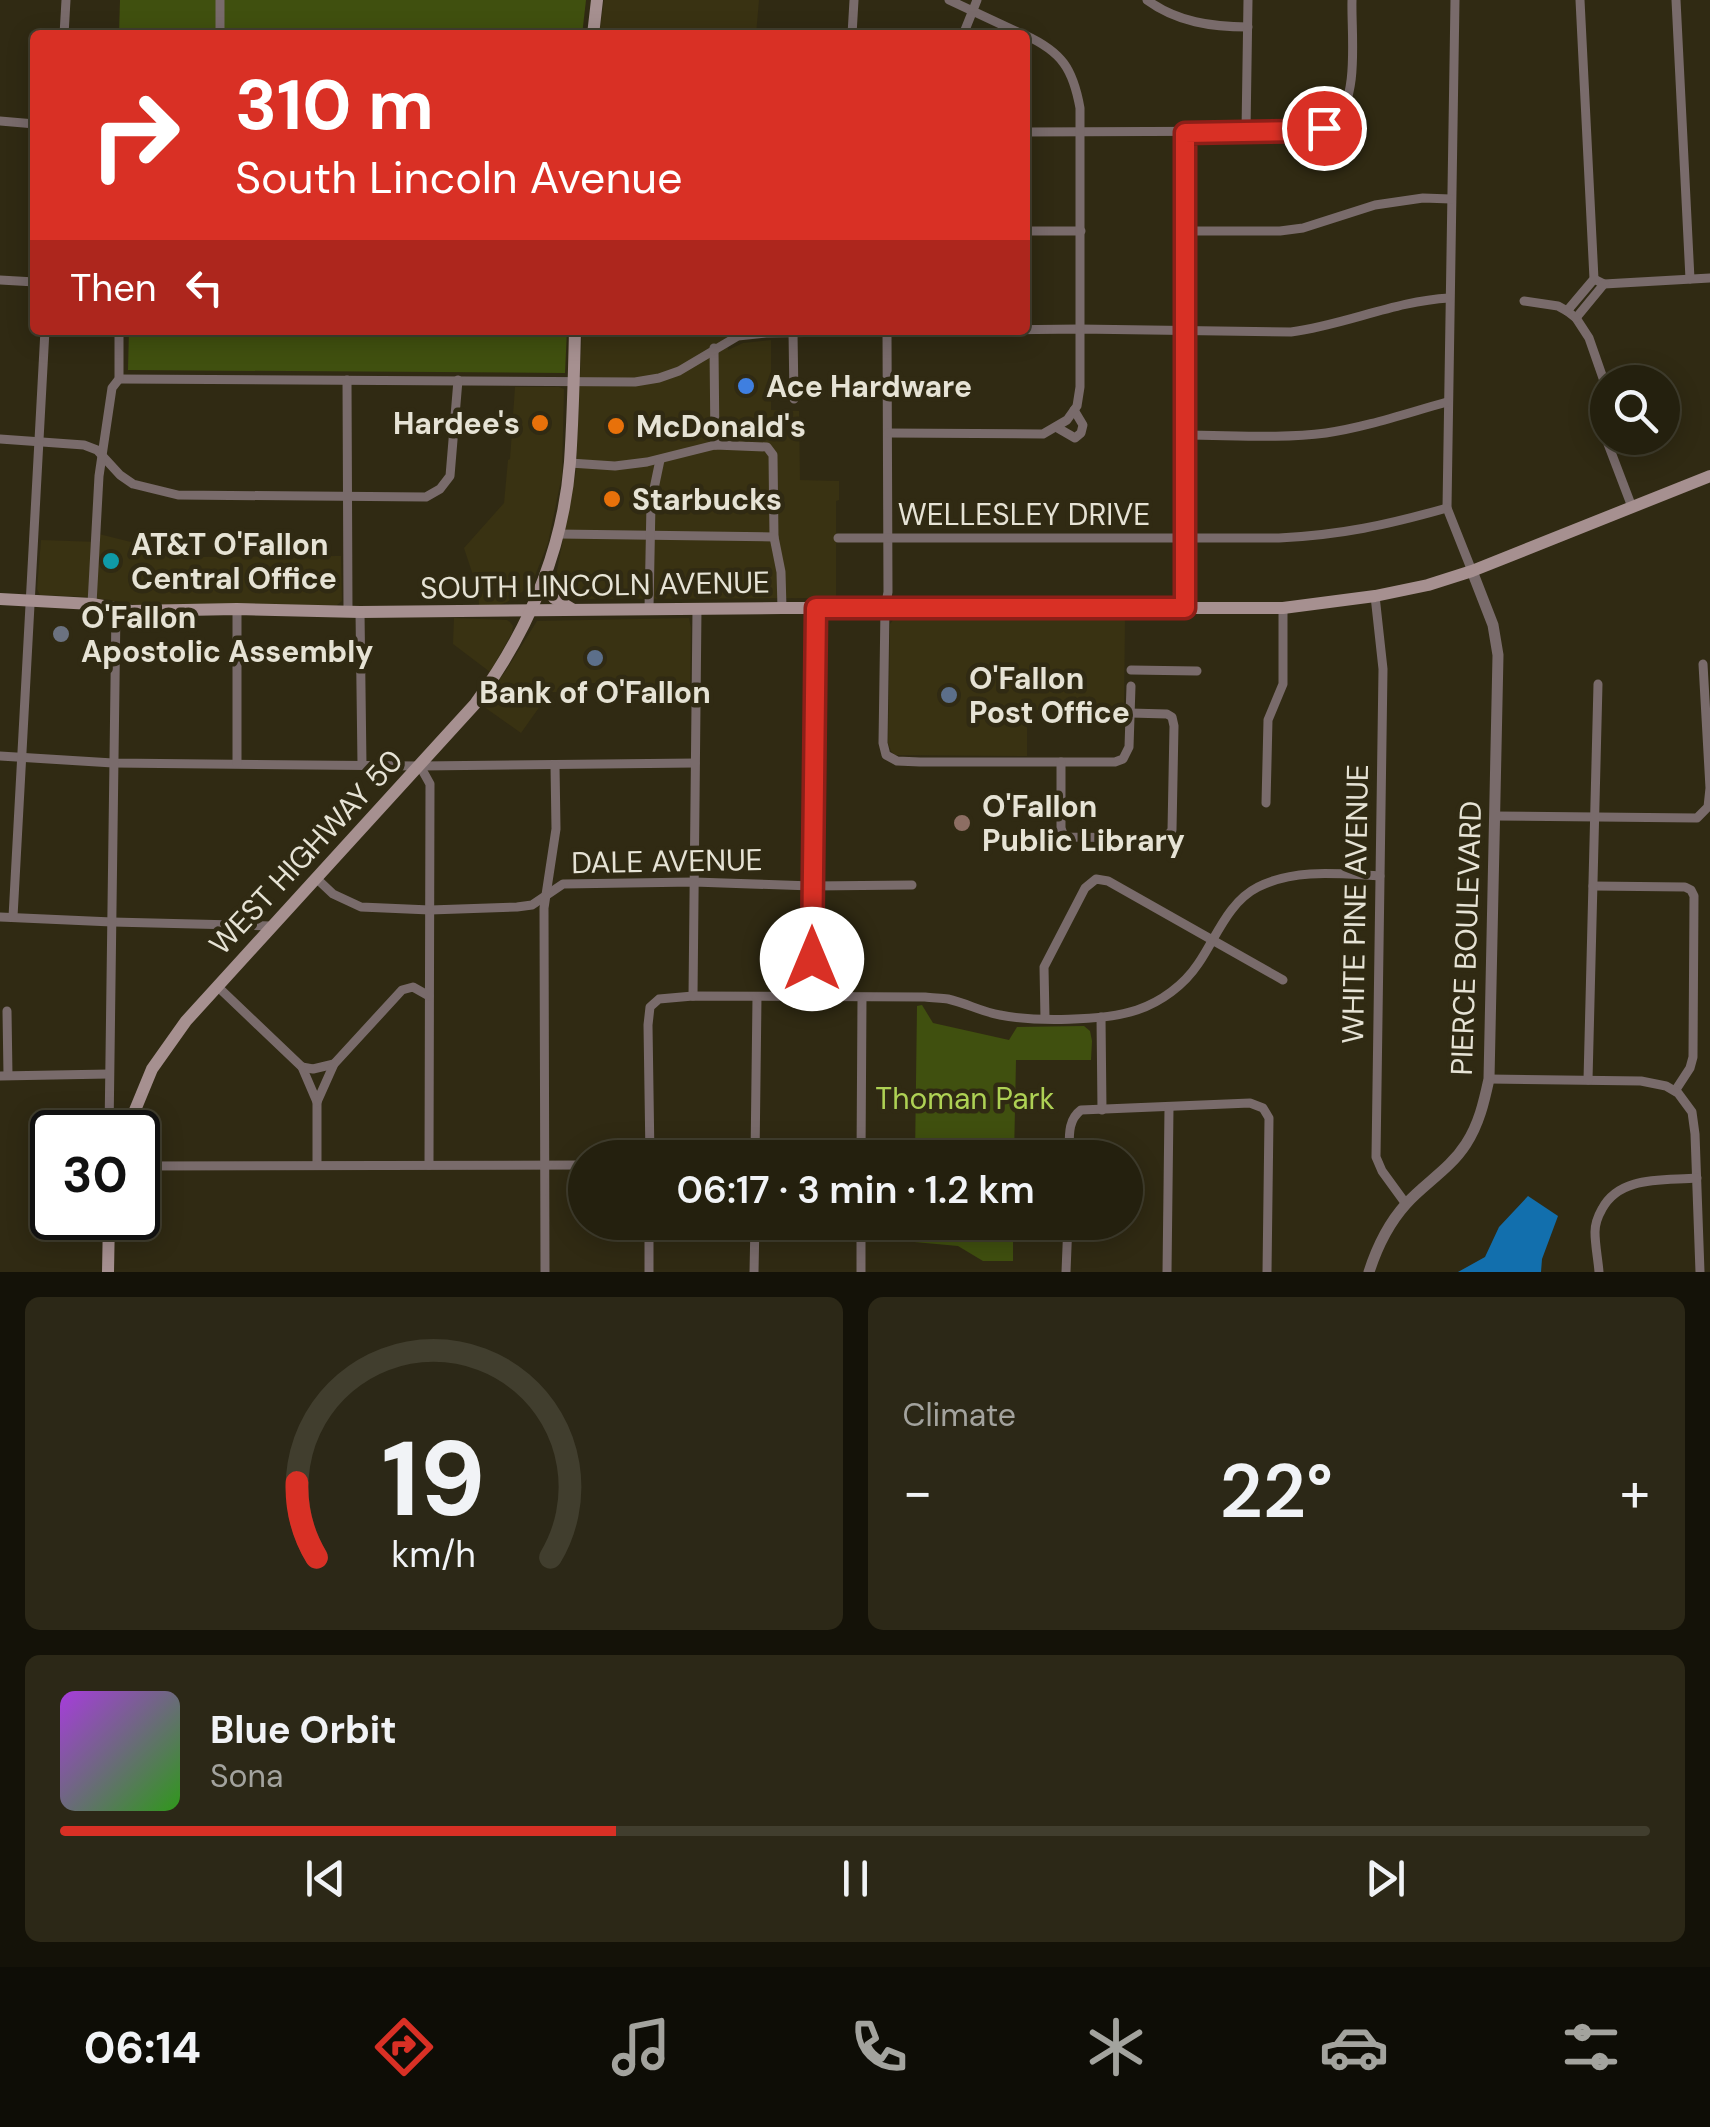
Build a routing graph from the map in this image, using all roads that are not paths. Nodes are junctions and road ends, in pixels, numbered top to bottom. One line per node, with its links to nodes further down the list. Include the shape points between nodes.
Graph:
1 (66, 0): 14 (street)
2 (220, 0): 15 (street)
3 (597, 0): 16 (main road)
4 (854, 0): 17 (street)
5 (949, 0): 12 (street)
6 (1147, 0): 13 (street, via 1213,27)
7 (1248, 0): 13 (street)
8 (1352, 0): 23 (street, via 1351,87 1338,118 1305,131)
9 (1455, 0): 27 (street)
10 (1580, 0): 34 (street)
11 (1676, 0): 32 (street)
12 (974, 5): 18 (street); 19 (street)
13 (1248, 27): 23 (street)
14 (64, 30)
15 (220, 30)
16 (593, 30)
17 (852, 30)
18 (965, 30)
19 (1016, 30)
20 (1030, 38): 25 (street, via 1066,64)
21 (0, 121): 22 (street)
22 (30, 124)
23 (1246, 131): 26 (street)
24 (1030, 132): 25 (street)
25 (1082, 133): 26 (street); 29 (street)
26 (1185, 133): 30 (street)
27 (1451, 199): 30 (street, via 1387,203 1280,231); 36 (street)
28 (1030, 231): 29 (street)
29 (1081, 231): 39 (street)
30 (1184, 231): 40 (street)
31 (1710, 278): 32 (street)
32 (1690, 279): 34 (street)
33 (0, 280): 35 (street)
34 (1599, 281): 38 (street)
35 (30, 282)
36 (1449, 298): 40 (street, via 1291,332); 54 (street)
37 (1524, 301): 38 (street)
38 (1572, 314): 67 (street, via 1600,367 1608,444)
39 (1080, 329): 40 (street); 41 (street); 55 (street)
40 (1185, 329): 58 (street)
41 (1030, 330)
42 (45, 335): 60 (street)
43 (120, 335): 49 (street)
44 (576, 335): 52 (main road, WEST HIGHWAY 50)
45 (748, 335): 48 (street)
46 (787, 335): 53 (street)
47 (886, 335): 57 (street)
48 (714, 348): 52 (street, via 659,378); 61 (street)
49 (119, 379): 50 (street); 62 (street, via 112,388)
50 (347, 380): 51 (street); 66 (street)
51 (458, 380): 52 (street); 66 (street, via 450,476 440,489 426,497)
52 (573, 382): 64 (main road, WEST HIGHWAY 50)
53 (794, 399)
54 (1447, 402): 58 (street, via 1326,433); 68 (street)
55 (1074, 410): 56 (street); 56 (street, via 1081,433 1075,438)
56 (1056, 427): 57 (street, via 1034,435)
57 (888, 433): 73 (street)
58 (1185, 435): 74 (street)
59 (0, 439): 60 (street)
60 (38, 441): 62 (street, via 84,445); 79 (street)
61 (715, 445): 63 (street); 71 (street, via 767,447)
62 (104, 456): 66 (street, via 133,484 178,495); 80 (street)
63 (660, 460): 64 (street); 70 (street)
64 (570, 463): 69 (main road, WEST HIGHWAY 50)
65 (1710, 476): 67 (main road, SOUTH LINCOLN AVENUE)
66 (346, 498): 92 (street)
67 (1632, 507): 75 (main road, SOUTH LINCOLN AVENUE)
68 (1447, 508): 74 (street, WELLESLEY DRIVE, via 1337,534); 75 (street)
69 (558, 534): 70 (street); 76 (main road, WEST HIGHWAY 50)
70 (650, 536): 71 (street); 81 (street)
71 (774, 536): 83 (street)
72 (838, 538): 73 (street, WELLESLEY DRIVE)
73 (886, 538): 74 (street, WELLESLEY DRIVE); 85 (street)
74 (1185, 540): 86 (street)
75 (1472, 571): 77 (main road, SOUTH LINCOLN AVENUE); 110 (street, PIERCE BOULEVARD, via 1498,655)
76 (544, 579): 90 (main road, WEST HIGHWAY 50); 91 (main road, via 554,598); 93 (main road, via 524,598)
77 (1375, 596): 87 (main road, SOUTH LINCOLN AVENUE); 112 (street, WHITE PINE AVENUE, via 1383,668)
78 (0, 600): 79 (main road, SOUTH LINCOLN AVENUE)
79 (30, 601): 80 (main road, SOUTH LINCOLN AVENUE); 101 (street)
80 (92, 604): 88 (main road, SOUTH LINCOLN AVENUE)
81 (649, 608): 82 (main road, SOUTH LINCOLN AVENUE); 91 (main road, SOUTH LINCOLN AVENUE)
82 (697, 608): 83 (main road, SOUTH LINCOLN AVENUE); 105 (street)
83 (782, 608): 84 (main road, SOUTH LINCOLN AVENUE)
84 (816, 608): 85 (main road, SOUTH LINCOLN AVENUE); 116 (street)
85 (885, 608): 86 (main road, SOUTH LINCOLN AVENUE); 102 (street, via 883,743 890,759)
86 (1185, 608): 87 (main road, SOUTH LINCOLN AVENUE)
87 (1283, 608): 109 (street, via 1283,684 1268,720)
88 (116, 609): 89 (main road, SOUTH LINCOLN AVENUE); 103 (street)
89 (237, 609): 92 (main road, SOUTH LINCOLN AVENUE); 104 (street)
90 (532, 610): 91 (main road, SOUTH LINCOLN AVENUE); 93 (main road, SOUTH LINCOLN AVENUE); 107 (main road, WEST HIGHWAY 50, via 484,692)
91 (574, 610)
92 (354, 611): 93 (main road, SOUTH LINCOLN AVENUE); 106 (street)
93 (494, 611)
94 (1703, 664): 111 (street, via 1706,811 1683,819)
95 (1131, 670): 96 (street)
96 (1197, 671)
97 (1598, 684): 111 (street)
98 (1131, 686): 99 (street)
99 (1130, 713): 102 (street, via 1124,759); 102 (street, via 1172,718 1168,835 1064,837)
100 (0, 756): 101 (street)
101 (22, 758): 103 (street); 121 (street)
102 (1061, 762)
103 (114, 764): 104 (street); 122 (street)
104 (236, 764): 106 (street)
105 (696, 764): 108 (street); 114 (street)
106 (362, 766): 107 (street)
107 (420, 766): 108 (street); 113 (main road, WEST HIGHWAY 50); 119 (street, via 430,784)
108 (556, 766): 118 (street)
109 (1266, 804)
110 (1495, 816): 111 (street); 139 (street, PIERCE BOULEVARD)
111 (1594, 816): 117 (street)
112 (1380, 876): 124 (street, via 1306,874 1258,887 1232,908); 157 (street, WHITE PINE AVENUE, via 1376,1157)
113 (316, 878): 119 (street, DALE AVENUE, via 361,907); 123 (main road, WEST HIGHWAY 50)
114 (694, 882): 116 (street, DALE AVENUE); 118 (street, DALE AVENUE, via 562,884); 128 (street)
115 (912, 885): 116 (street, DALE AVENUE)
116 (812, 886): 129 (street)
117 (1593, 886): 140 (street); 141 (street, via 1685,887 1694,896 1693,1057)
118 (547, 895): 119 (street, DALE AVENUE, via 517,908); 153 (street)
119 (430, 910): 127 (street)
120 (0, 917): 121 (street)
121 (13, 918): 122 (street)
122 (112, 922): 123 (street); 137 (street)
123 (271, 926): 126 (main road, WEST HIGHWAY 50)
124 (1212, 940): 125 (street); 133 (street, via 1196,968 1162,998); 134 (street, via 1096,879 1044,968)
125 (1282, 980)
126 (218, 986): 136 (street); 145 (main road, WEST HIGHWAY 50, via 152,1070)
127 (430, 996): 135 (street, via 413,987 402,990); 152 (street)
128 (693, 996): 130 (street); 147 (street, via 650,1007)
129 (812, 996): 130 (street); 131 (street)
130 (757, 997): 148 (street)
131 (862, 998): 134 (street, via 948,999 1003,1016); 149 (street)
132 (7, 1011): 138 (street)
133 (1101, 1017): 134 (street); 146 (street)
134 (1045, 1018)
135 (334, 1064): 136 (street); 142 (street)
136 (302, 1067): 142 (street)
137 (109, 1074): 138 (street); 144 (street)
138 (4, 1076)
139 (1489, 1079): 140 (street); 157 (street, PIERCE BOULEVARD, via 1465,1145)
140 (1588, 1080): 141 (street, via 1641,1081)
141 (1675, 1091): 156 (street, via 1692,1112)
142 (316, 1102): 151 (street)
143 (1169, 1108): 146 (street); 169 (street); 170 (street, via 1250,1103 1269,1118)
144 (109, 1110)
145 (135, 1110)
146 (1102, 1110): 150 (street, via 1073,1116)
147 (650, 1140)
148 (755, 1140)
149 (861, 1140)
150 (1070, 1140)
151 (316, 1164): 152 (street); 155 (street)
152 (429, 1164): 153 (street)
153 (545, 1165): 154 (street); 164 (street)
154 (568, 1165)
155 (160, 1166)
156 (1697, 1178): 172 (street, via 1638,1182 1614,1192 1596,1220); 173 (street)
157 (1406, 1204): 171 (street, PIERCE BOULEVARD)
158 (109, 1240): 163 (main road)
159 (649, 1240): 165 (street)
160 (755, 1240): 166 (street)
161 (861, 1240): 167 (street)
162 (1067, 1240): 168 (street)
163 (108, 1272)
164 (545, 1272)
165 (648, 1272)
166 (754, 1272)
167 (861, 1272)
168 (1066, 1272)
169 (1167, 1272)
170 (1267, 1272)
171 (1369, 1272)
172 (1599, 1272)
173 (1700, 1272)

